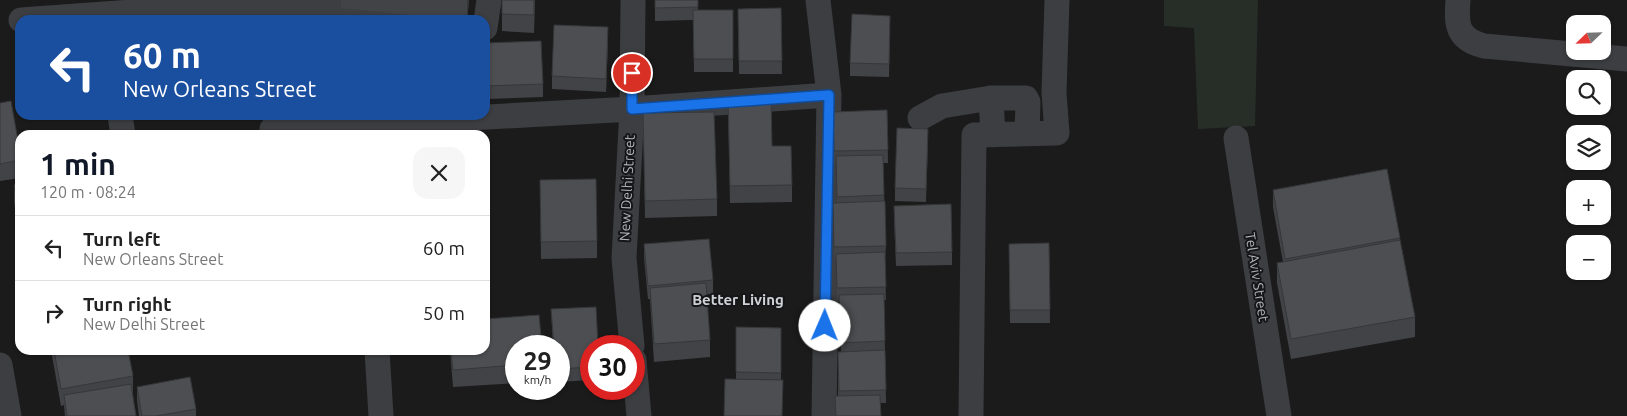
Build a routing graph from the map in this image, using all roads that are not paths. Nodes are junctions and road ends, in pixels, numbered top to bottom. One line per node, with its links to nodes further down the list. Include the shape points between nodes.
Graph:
1 (489, 0): 9 (street)
2 (633, 0): 15 (street, New Delhi Street)
3 (818, 0): 13 (street)
4 (1057, 0): 21 (street, via 1054,93 1057,132)
5 (1458, 0): 12 (street, via 1456,18 1459,28 1472,43)
6 (325, 5): 7 (street, via 173,9); 8 (street)
7 (122, 15)
8 (385, 15)
9 (487, 15)
10 (15, 21): 11 (street)
11 (0, 22)
12 (1627, 59)
13 (829, 95): 15 (street); 31 (street)
14 (991, 98): 16 (street, via 942,106); 21 (street, via 1026,98); 22 (street)
15 (632, 109): 18 (street); 24 (street, New Delhi Street, via 624,258)
16 (920, 118)
17 (484, 120): 20 (street)
18 (490, 120)
19 (272, 129): 20 (street)
20 (362, 129)
21 (1027, 133): 22 (street)
22 (992, 136): 32 (street, via 974,135)
23 (1236, 138): 33 (street, Tel Aviv Street)
24 (631, 335)
25 (377, 355): 29 (street)
26 (0, 365): 28 (street)
27 (638, 400): 30 (street)
28 (9, 416)
29 (382, 416)
30 (639, 416)
31 (824, 416)
32 (971, 416)
33 (1278, 416)

